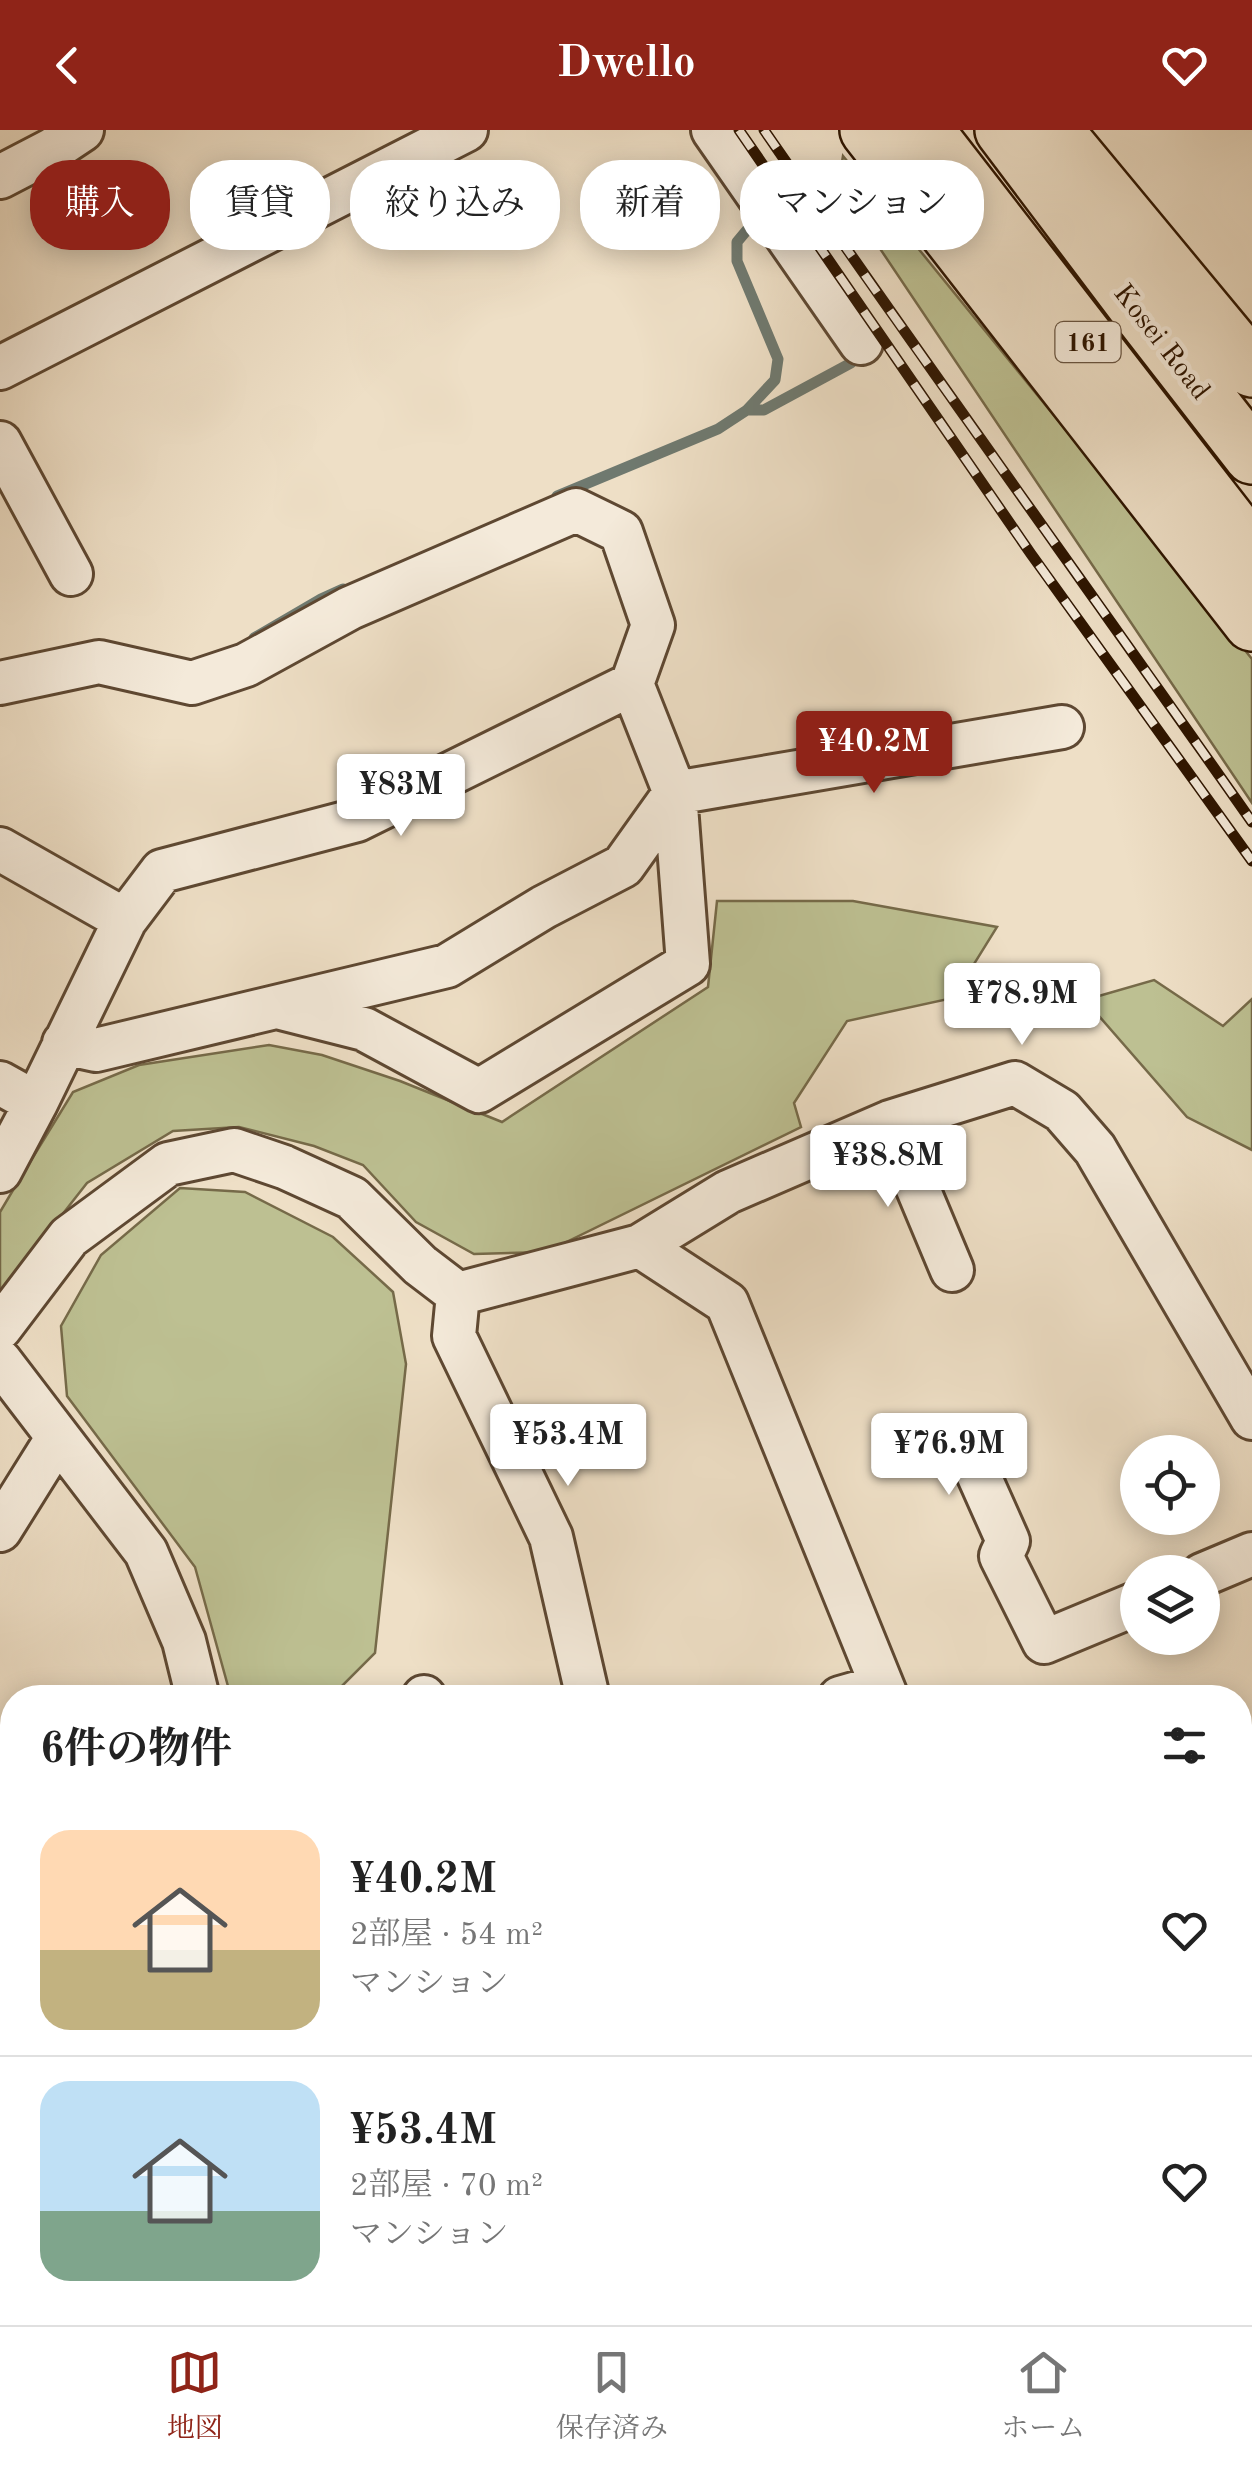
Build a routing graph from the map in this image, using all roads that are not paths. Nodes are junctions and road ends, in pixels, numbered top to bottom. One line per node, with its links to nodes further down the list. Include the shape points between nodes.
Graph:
1 (466, 130): 10 (street)
2 (713, 130): 9 (street)
3 (868, 130): 16 (highway)
4 (926, 130): 14 (highway, 161)
5 (1003, 130): 13 (highway, Kosei Road / 161)
6 (1054, 130): 11 (highway)
7 (56, 140): 8 (street)
8 (0, 177)
9 (860, 343)
10 (0, 368)
11 (1252, 369)
12 (0, 444): 15 (street)
13 (1252, 456)
14 (1252, 552)
15 (70, 574)
16 (1252, 622)
17 (0, 683): 18 (street, via 99,662 192,683 246,665 350,608 576,510 621,532 653,625)
18 (632, 684): 20 (street); 22 (street, via 357,820 162,871)
19 (1062, 728): 20 (street)
20 (675, 794): 23 (street, via 623,866 448,966); 23 (street, via 688,964 479,1091 364,1029)
21 (0, 849): 22 (street)
22 (125, 920): 24 (street)
23 (276, 1006): 24 (street, via 96,1050)
24 (64, 1043): 25 (street)
25 (18, 1093): 27 (street)
26 (890, 1122): 28 (street, via 728,1192); 29 (street); 33 (street, via 1015,1083 1062,1111 1095,1150)
27 (0, 1171)
28 (640, 1246): 30 (street); 42 (street, via 727,1302)
29 (952, 1270)
30 (458, 1294): 31 (street, via 352,1198 234,1150 168,1164 69,1237); 41 (street, via 454,1336 551,1537)
31 (0, 1328)
32 (0, 1361): 34 (street)
33 (1252, 1419)
34 (58, 1437): 36 (street); 40 (street, via 146,1552 184,1641)
35 (964, 1440): 39 (street, via 1008,1541 1001,1556 1044,1642)
36 (0, 1530)
37 (1252, 1554): 38 (street)
38 (1220, 1567)
39 (1120, 1610)
40 (195, 1685)
41 (585, 1685)
42 (882, 1685)

